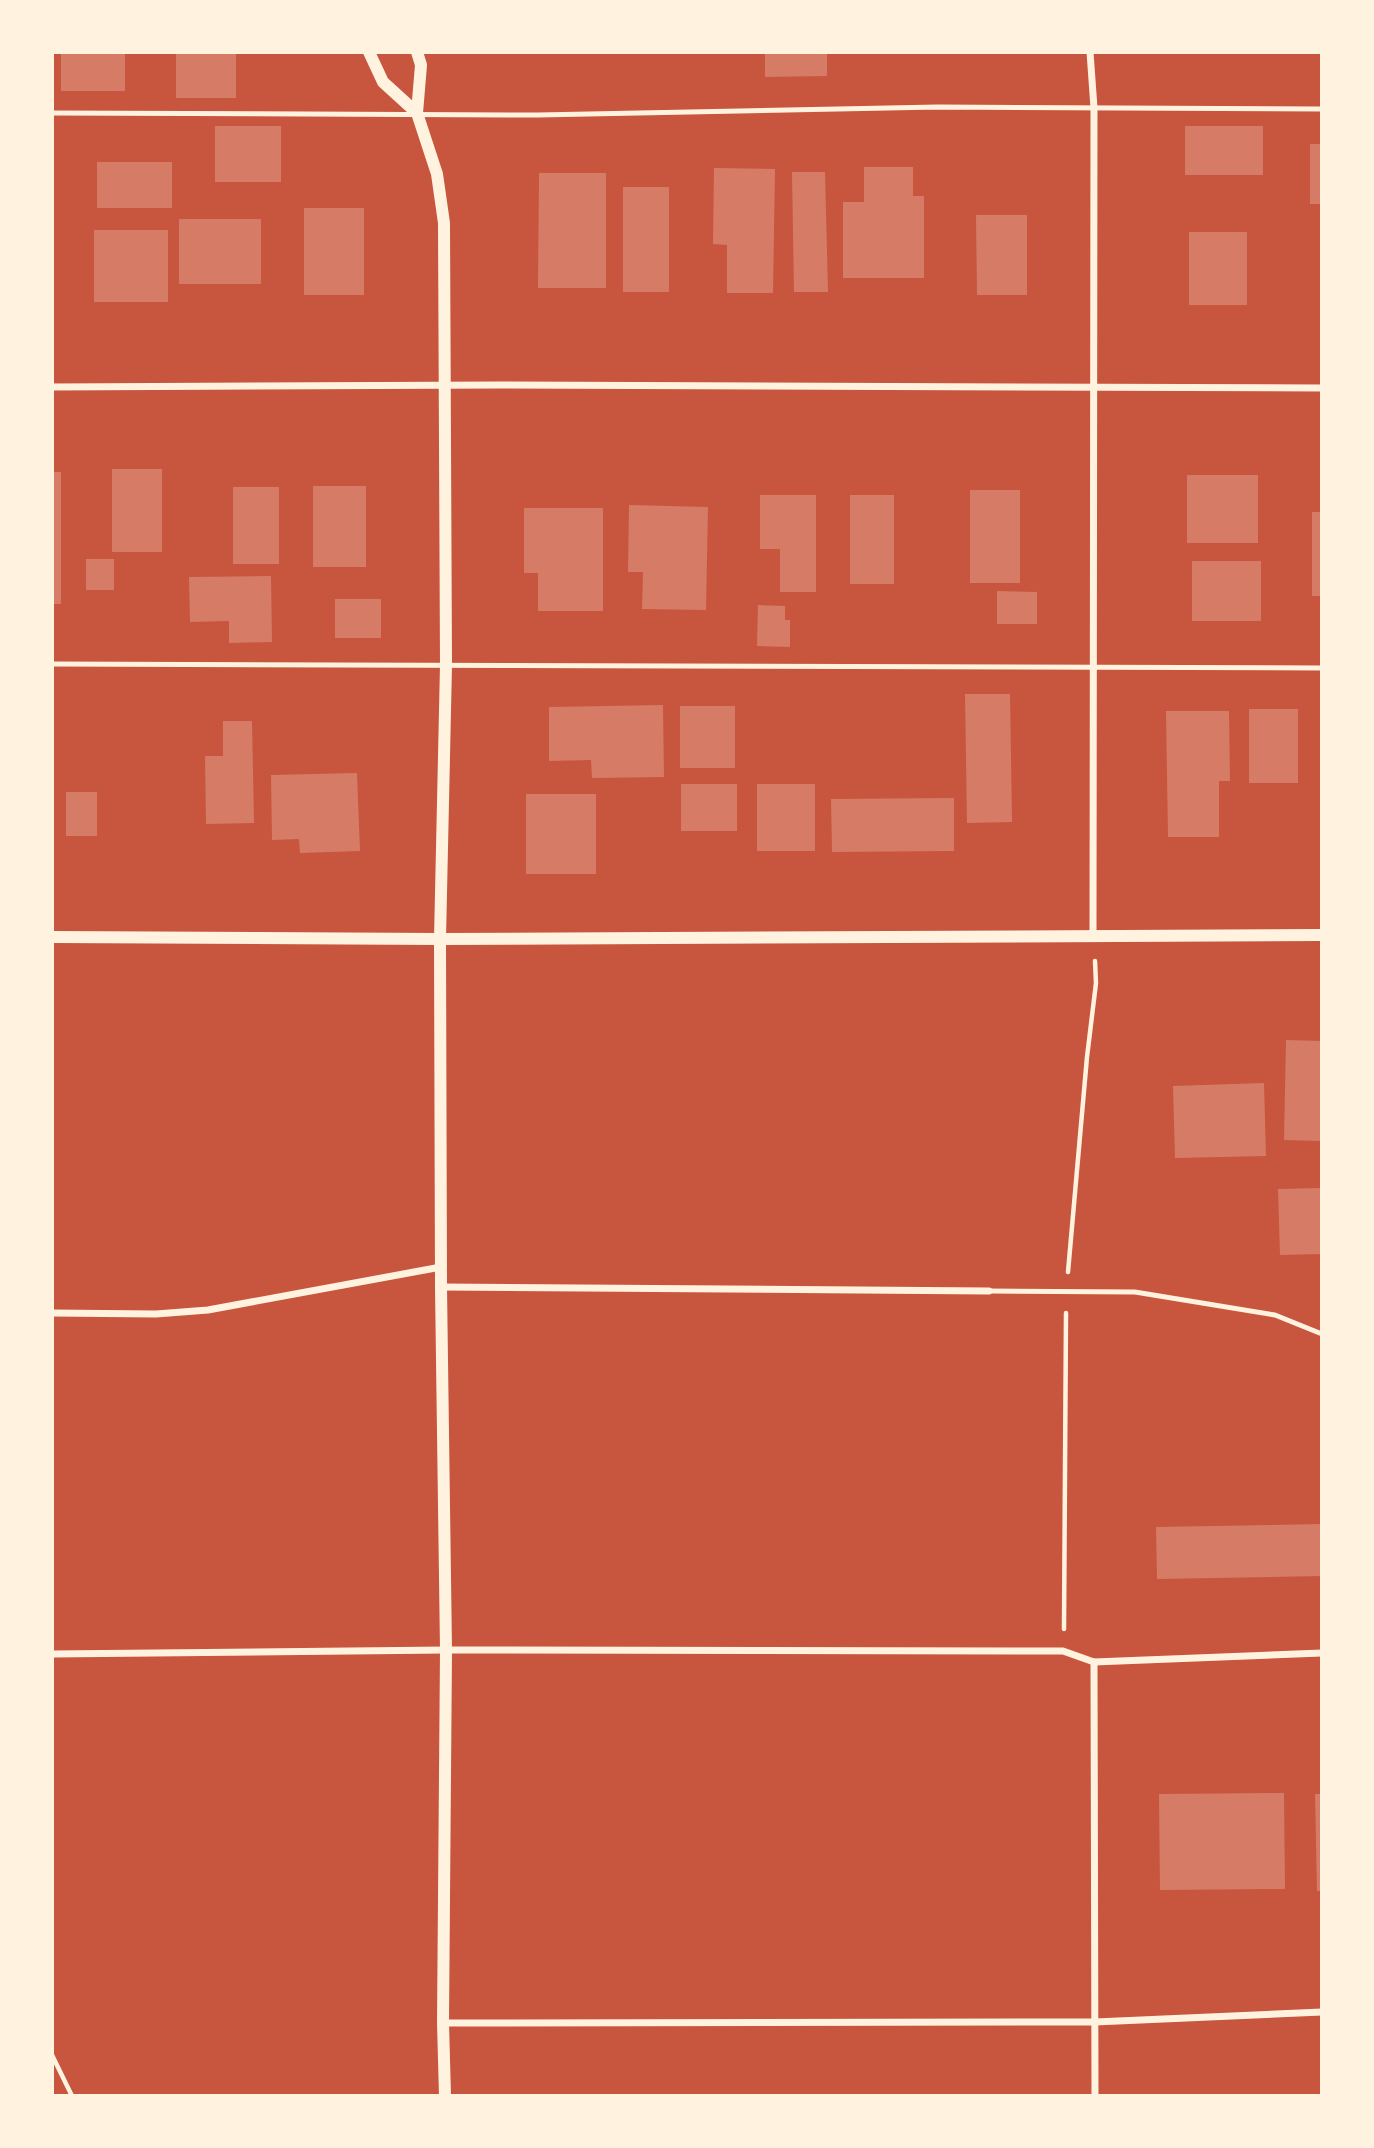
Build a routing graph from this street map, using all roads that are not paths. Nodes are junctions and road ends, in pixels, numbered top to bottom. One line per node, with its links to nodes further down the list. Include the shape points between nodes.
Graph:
1 (369, 52): 7 (street, via 383,82)
2 (417, 52): 7 (street, via 421,65)
3 (1090, 52): 4 (street)
4 (1094, 108): 5 (lane); 7 (lane); 10 (street)
5 (1321, 109)
6 (52, 113): 7 (lane)
7 (417, 113): 8 (street, via 437,174 444,223)
8 (445, 385): 9 (street); 10 (street); 13 (street)
9 (52, 387)
10 (1092, 387): 11 (street); 14 (street)
11 (1321, 388)
12 (52, 664): 13 (lane)
13 (446, 665): 14 (lane); 19 (street)
14 (1092, 667): 15 (lane); 16 (street)
15 (1321, 668)
16 (1093, 935): 17 (street); 19 (street)
17 (1321, 935)
18 (52, 937): 19 (street)
19 (440, 939): 20 (street)
20 (441, 1267): 21 (street); 23 (street, via 208,1310)
21 (441, 1287): 22 (street); 25 (street)
22 (989, 1291): 24 (lane, via 1135,1292 1275,1315)
23 (52, 1313)
24 (1321, 1334)
25 (446, 1650): 27 (street); 28 (street, via 1063,1651); 31 (street)
26 (1321, 1653): 28 (street)
27 (52, 1654)
28 (1094, 1662): 30 (street)
29 (1321, 2012): 30 (street)
30 (1096, 2022): 31 (street); 33 (street)
31 (443, 2023): 32 (street)
32 (445, 2095)
33 (1096, 2095)

